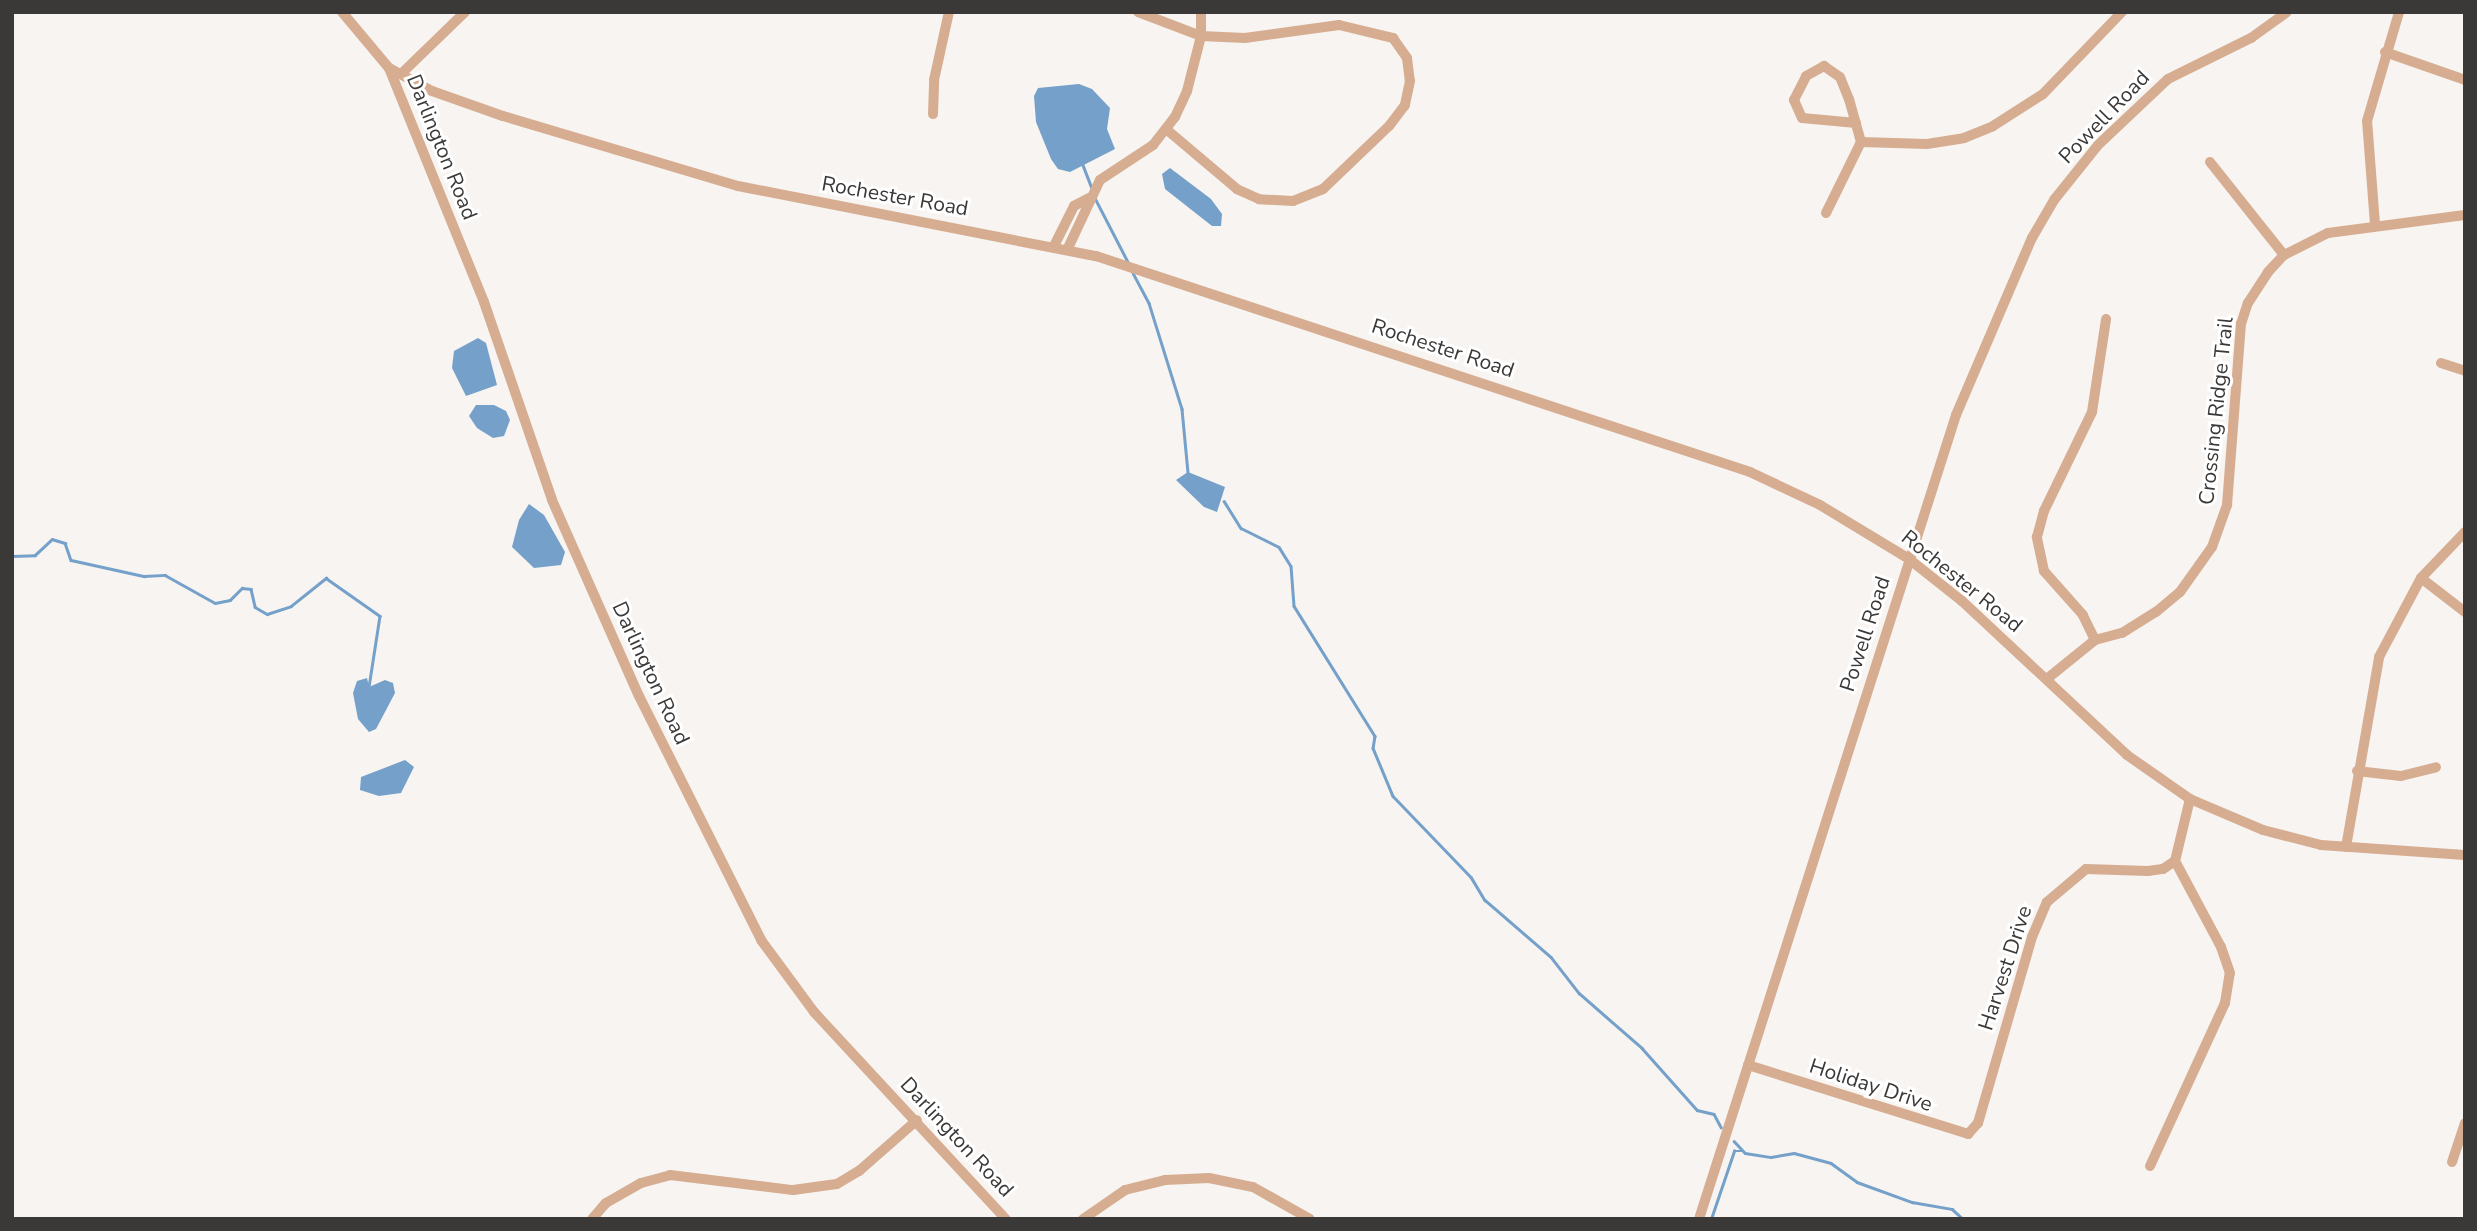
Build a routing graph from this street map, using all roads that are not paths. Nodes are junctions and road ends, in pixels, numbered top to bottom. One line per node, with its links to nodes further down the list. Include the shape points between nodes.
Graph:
1 (342, 12): 11 (street, Rochester Road)
2 (465, 12): 12 (street)
3 (949, 12): 14 (street, via 934,80)
4 (1138, 12): 9 (street)
5 (1201, 12): 9 (street)
6 (2122, 12): 17 (street, via 2043,94 1993,126 1964,138 1927,144)
7 (2287, 12): 30 (street, Powell Road, via 2251,38 2168,79 2098,145 2054,200 1980,352)
8 (2399, 12): 10 (street)
9 (1201, 36): 16 (street, via 1187,91); 16 (street, via 1245,38 1339,25 1368,29 1393,38 1407,58 1410,81 1405,105 1323,190 1293,201 1259,199 1237,189)
10 (2385, 52): 13 (street); 22 (street, via 2367,121)
11 (389, 68): 12 (street, Rochester Road); 42 (street, Darlington Road, via 484,302 552,500 689,799 782,975)
12 (401, 74): 23 (street, Rochester Road, via 503,116 738,186)
13 (2465, 80)
14 (933, 114)
15 (1856, 124): 15 (street, via 1845,87 1833,69 1824,66 1806,76 1794,100 1802,118); 17 (street)
16 (1166, 130): 19 (street, via 1153,145 1100,180)
17 (1861, 142): 20 (street)
18 (2210, 162): 25 (street)
19 (1089, 198): 23 (street, via 1074,206); 24 (street)
20 (1826, 213)
21 (2465, 215): 22 (street, Crossing Ridge Trail)
22 (2375, 224): 25 (street, Crossing Ridge Trail, via 2328,233)
23 (1054, 246): 24 (street, Rochester Road)
24 (1068, 248): 30 (street, Rochester Road, via 1714,459 1788,489)
25 (2284, 255): 33 (street, Crossing Ridge Trail, via 2248,303 2241,324 2227,505 2212,547 2186,584 2156,612 2122,633)
26 (2106, 318): 33 (street, via 2092,412 2044,511 2037,537 2044,571 2083,615)
27 (2441, 363): 28 (street)
28 (2465, 371)
29 (2465, 532): 31 (street)
30 (1909, 559): 34 (street, Rochester Road); 41 (street, Powell Road)
31 (2421, 578): 32 (street); 36 (street, via 2379,657)
32 (2465, 612)
33 (2095, 639): 34 (street, Crossing Ridge Trail)
34 (2048, 678): 37 (street, Rochester Road, via 2127,755)
35 (2436, 767): 36 (street, via 2416,775)
36 (2357, 771): 38 (street)
37 (2190, 799): 38 (street, Rochester Road, via 2263,830); 40 (street)
38 (2346, 848): 39 (street, Rochester Road)
39 (2465, 855)
40 (2175, 861): 43 (street, Harvest Drive, via 2148,871 2086,869 2047,902 2032,937); 46 (street, via 2230,973 2225,1003)
41 (1748, 1065): 43 (street, Holiday Drive, via 1961,1134 1968,1134); 51 (street, Powell Road)
42 (917, 1120): 47 (street, via 859,1171 837,1184 793,1189 670,1175 641,1183 606,1203); 48 (street, Darlington Road)
43 (1978, 1123)
44 (2465, 1123): 45 (street)
45 (2452, 1162)
46 (2150, 1166)
47 (592, 1219)
48 (1006, 1219)
49 (1083, 1219): 50 (street, via 1125,1190 1186,1178 1253,1186)
50 (1310, 1219)
51 (1699, 1219)

